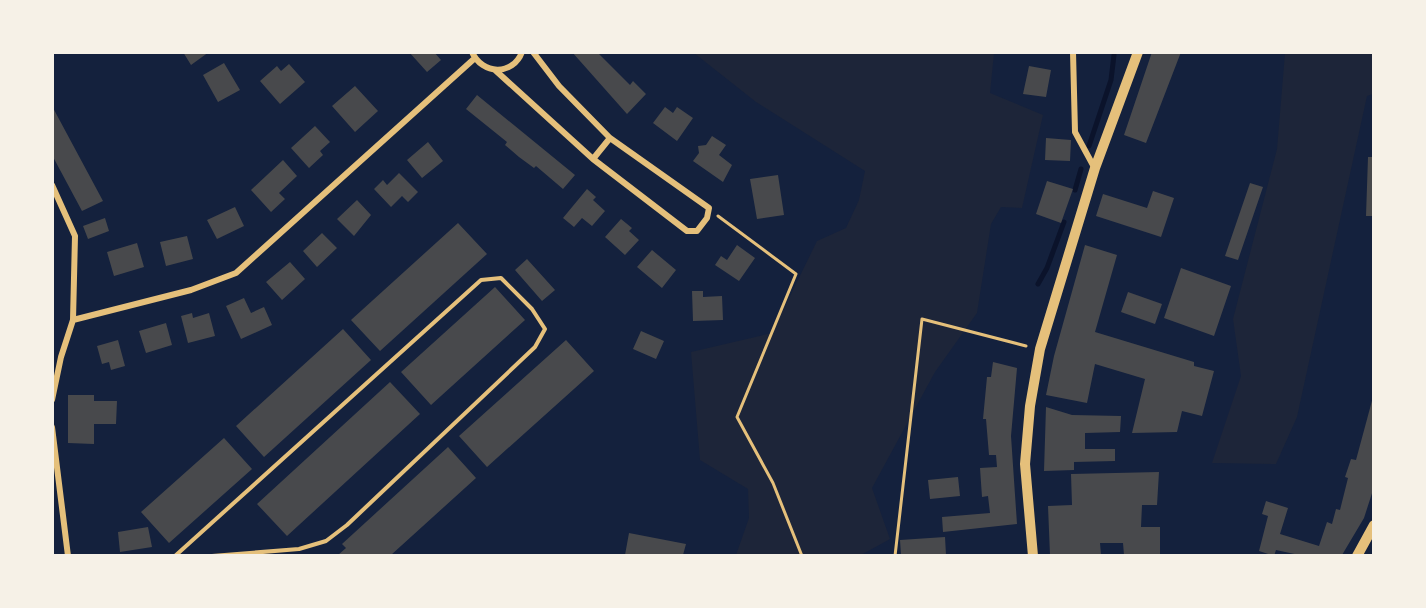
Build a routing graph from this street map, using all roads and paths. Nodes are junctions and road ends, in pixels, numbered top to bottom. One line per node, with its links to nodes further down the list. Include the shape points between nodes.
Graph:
1 (522, 52): 6 (street, via 514,65)
2 (533, 52): 7 (street, via 559,86)
3 (1073, 52): 9 (street, via 1075,132)
4 (1138, 52): 9 (main road)
5 (474, 55): 6 (street, via 487,68); 12 (street, via 236,273 191,290)
6 (495, 70): 8 (street)
7 (610, 138): 8 (street); 11 (street)
8 (593, 159): 11 (street, via 687,231 697,231 702,226)
9 (1095, 168): 13 (main road)
10 (52, 185): 12 (street, via 75,236)
11 (709, 208): 20 (path, via 796,274 736,417 773,483)
12 (74, 320): 14 (street)
13 (1040, 349): 21 (path, via 922,319); 22 (main road, via 1025,464)
14 (52, 400)
15 (52, 427): 17 (street)
16 (1374, 525): 23 (main road)
17 (68, 555)
18 (175, 555): 19 (lane, via 481,280 501,278 532,309 544,329 536,347 326,542 299,549)
19 (212, 555)
20 (802, 555)
21 (895, 555)
22 (1033, 555)
23 (1357, 555)

